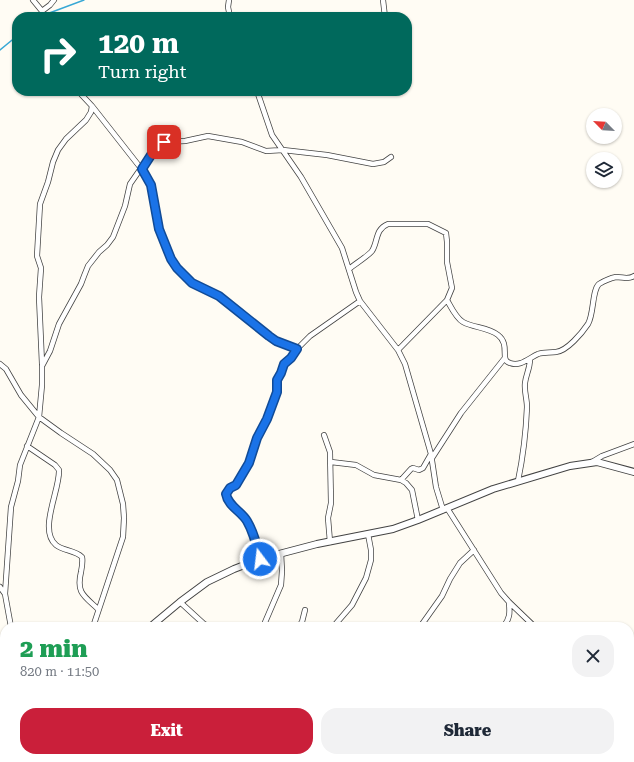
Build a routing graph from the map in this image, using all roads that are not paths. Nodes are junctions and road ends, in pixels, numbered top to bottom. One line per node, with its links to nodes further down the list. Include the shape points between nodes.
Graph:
1 (33, 0): 5 (street)
2 (54, 0): 5 (street)
3 (229, 0): 6 (street)
4 (383, 0): 7 (street)
5 (42, 11)
6 (230, 12)
7 (384, 12)
8 (83, 96): 10 (street)
9 (259, 96): 11 (street, via 272,135)
10 (92, 106): 13 (street); 23 (street, via 86,120 58,150 40,204 37,256 41,268 39,297)
11 (283, 150): 12 (street, via 373,164); 13 (street, via 266,151 242,142 204,136 185,141 164,142 153,152); 14 (street, via 342,248)
12 (392, 157)
13 (142, 169): 18 (street, via 151,185 159,229 177,268 192,283 219,296 276,341); 23 (street, via 130,184 125,206 110,243 84,274)
14 (349, 269): 16 (street, via 371,252 383,226 428,224 447,235 447,262 452,288); 17 (street)
15 (634, 276): 21 (street, via 612,278 598,285 592,317 582,333 561,351 542,353)
16 (447, 300): 19 (street); 20 (street, via 462,321 497,334 505,345)
17 (360, 301): 18 (street); 19 (street)
18 (297, 349): 40 (street, via 284,364 277,380 277,392 249,463 236,485 226,494 229,502 247,521)
19 (398, 350): 28 (street, via 405,364)
20 (504, 359): 21 (street, via 513,364); 28 (street)
21 (530, 359): 33 (street, via 524,384 527,407)
22 (0, 364): 24 (street)
23 (42, 366): 24 (street)
24 (39, 416): 27 (street); 45 (street, via 99,458 117,480 121,492 123,537)
25 (324, 435): 29 (street, via 330,449)
26 (634, 444): 30 (street)
27 (27, 446): 42 (street, via 12,499); 45 (street, via 59,470 49,521 50,532 57,546 82,557 79,589)
28 (431, 456): 32 (street, via 422,469 411,469); 34 (street, via 436,487)
29 (331, 462): 32 (street, via 356,465 374,475); 37 (street, via 331,510 328,518)
30 (591, 462): 31 (street); 33 (street)
31 (634, 472)
32 (401, 480): 35 (street, via 412,490)
33 (518, 481): 34 (street)
34 (445, 509): 35 (street); 38 (street)
35 (418, 520): 36 (street)
36 (368, 534): 37 (street); 53 (street, via 371,560 366,578 352,605)
37 (330, 542): 39 (street)
38 (474, 550): 44 (street); 54 (street, via 460,563 442,596)
39 (281, 553): 40 (street); 51 (street, via 281,586)
40 (260, 559): 43 (street, via 207,582)
41 (0, 587): 42 (street)
42 (4, 594): 47 (street)
43 (180, 602): 49 (street); 50 (street)
44 (509, 602): 55 (street, via 509,616); 56 (street)
45 (98, 609): 48 (street)
46 (305, 610): 52 (street)
47 (10, 622)
48 (94, 622)
49 (156, 622)
50 (204, 622)
51 (265, 622)
52 (302, 622)
53 (337, 622)
54 (424, 622)
55 (506, 622)
56 (530, 622)

